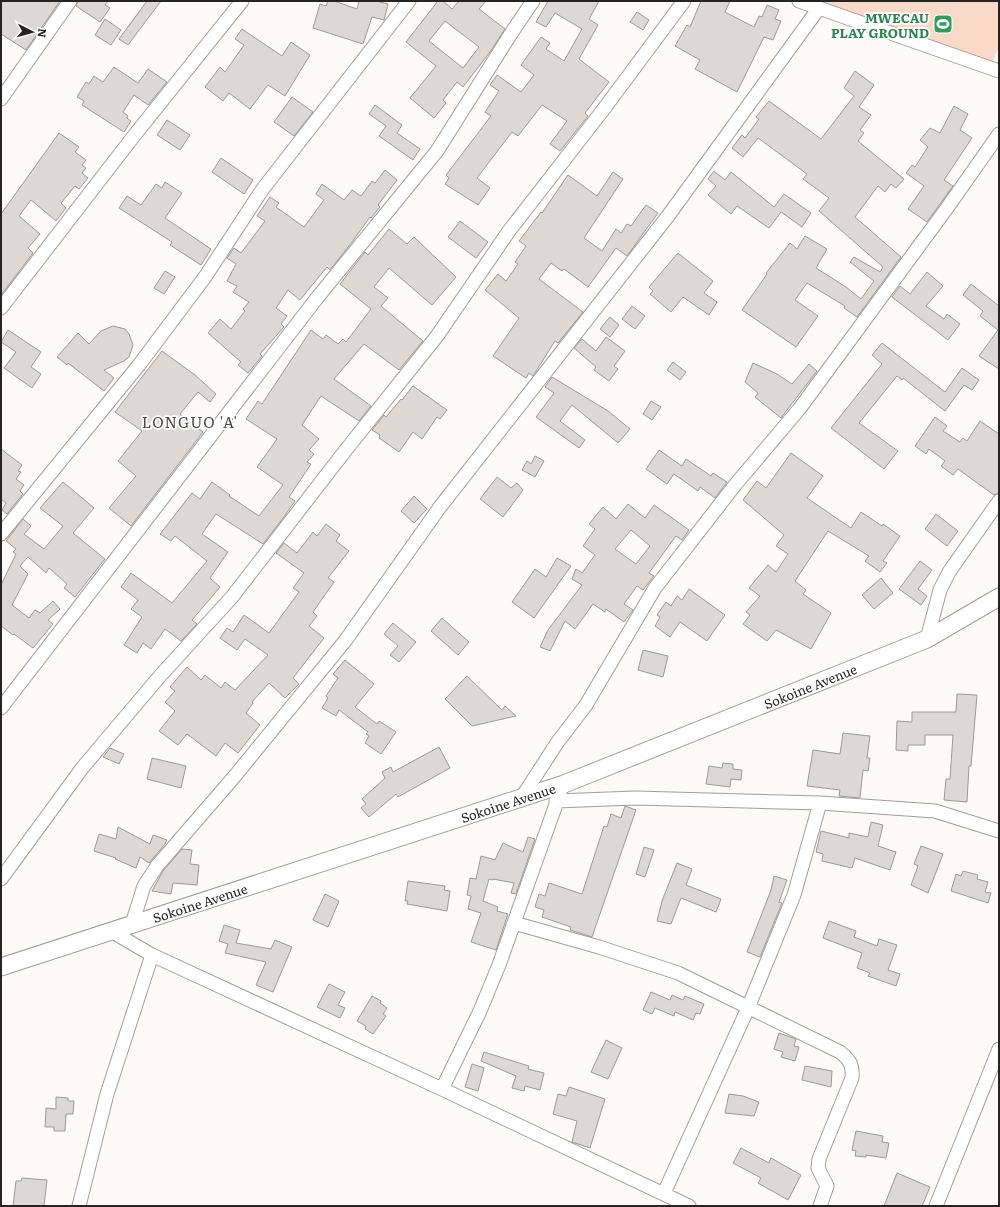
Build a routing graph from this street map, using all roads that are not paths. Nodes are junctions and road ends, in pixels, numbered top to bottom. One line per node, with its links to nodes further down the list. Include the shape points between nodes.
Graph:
1 (70, 1): 9 (street)
2 (242, 1): 11 (street)
3 (409, 1): 13 (street, via 262,190 205,277 140,364)
4 (533, 1): 16 (street, via 437,151 318,298)
5 (684, 1): 22 (street, via 509,231 437,336 232,597 82,767)
6 (799, 1): 7 (street)
7 (819, 8): 8 (street); 24 (street, via 668,216 440,507 345,641 275,729 157,866 144,886)
8 (999, 71)
9 (1, 99)
10 (999, 134): 18 (street, via 800,408 735,485 655,588 586,705 557,743)
11 (1, 308)
12 (999, 501): 15 (street, via 949,572 940,590)
13 (1, 534)
14 (999, 597): 15 (street, Sokoine Avenue)
15 (927, 639): 17 (street, Sokoine Avenue)
16 (1, 708)
17 (564, 784): 18 (street, Sokoine Avenue); 19 (street)
18 (522, 797): 24 (street, Sokoine Avenue)
19 (556, 801): 20 (street, via 635,798); 23 (street)
20 (820, 803): 21 (street, via 935,811); 28 (street, via 794,895)
21 (999, 831)
22 (1, 879)
23 (514, 923): 28 (street, via 678,973); 30 (street, via 480,1011)
24 (132, 924): 25 (street, Sokoine Avenue)
25 (111, 931): 26 (street); 27 (street, Sokoine Avenue)
26 (152, 955): 30 (street); 32 (street, via 107,1094)
27 (1, 967)
28 (748, 1008): 31 (street); 34 (street, via 840,1052 852,1066 852,1078 819,1159 818,1168 827,1186)
29 (999, 1049): 35 (street)
30 (442, 1089): 31 (street)
31 (664, 1193): 33 (street)
32 (79, 1206)
33 (689, 1206)
34 (820, 1206)
35 (936, 1206)

